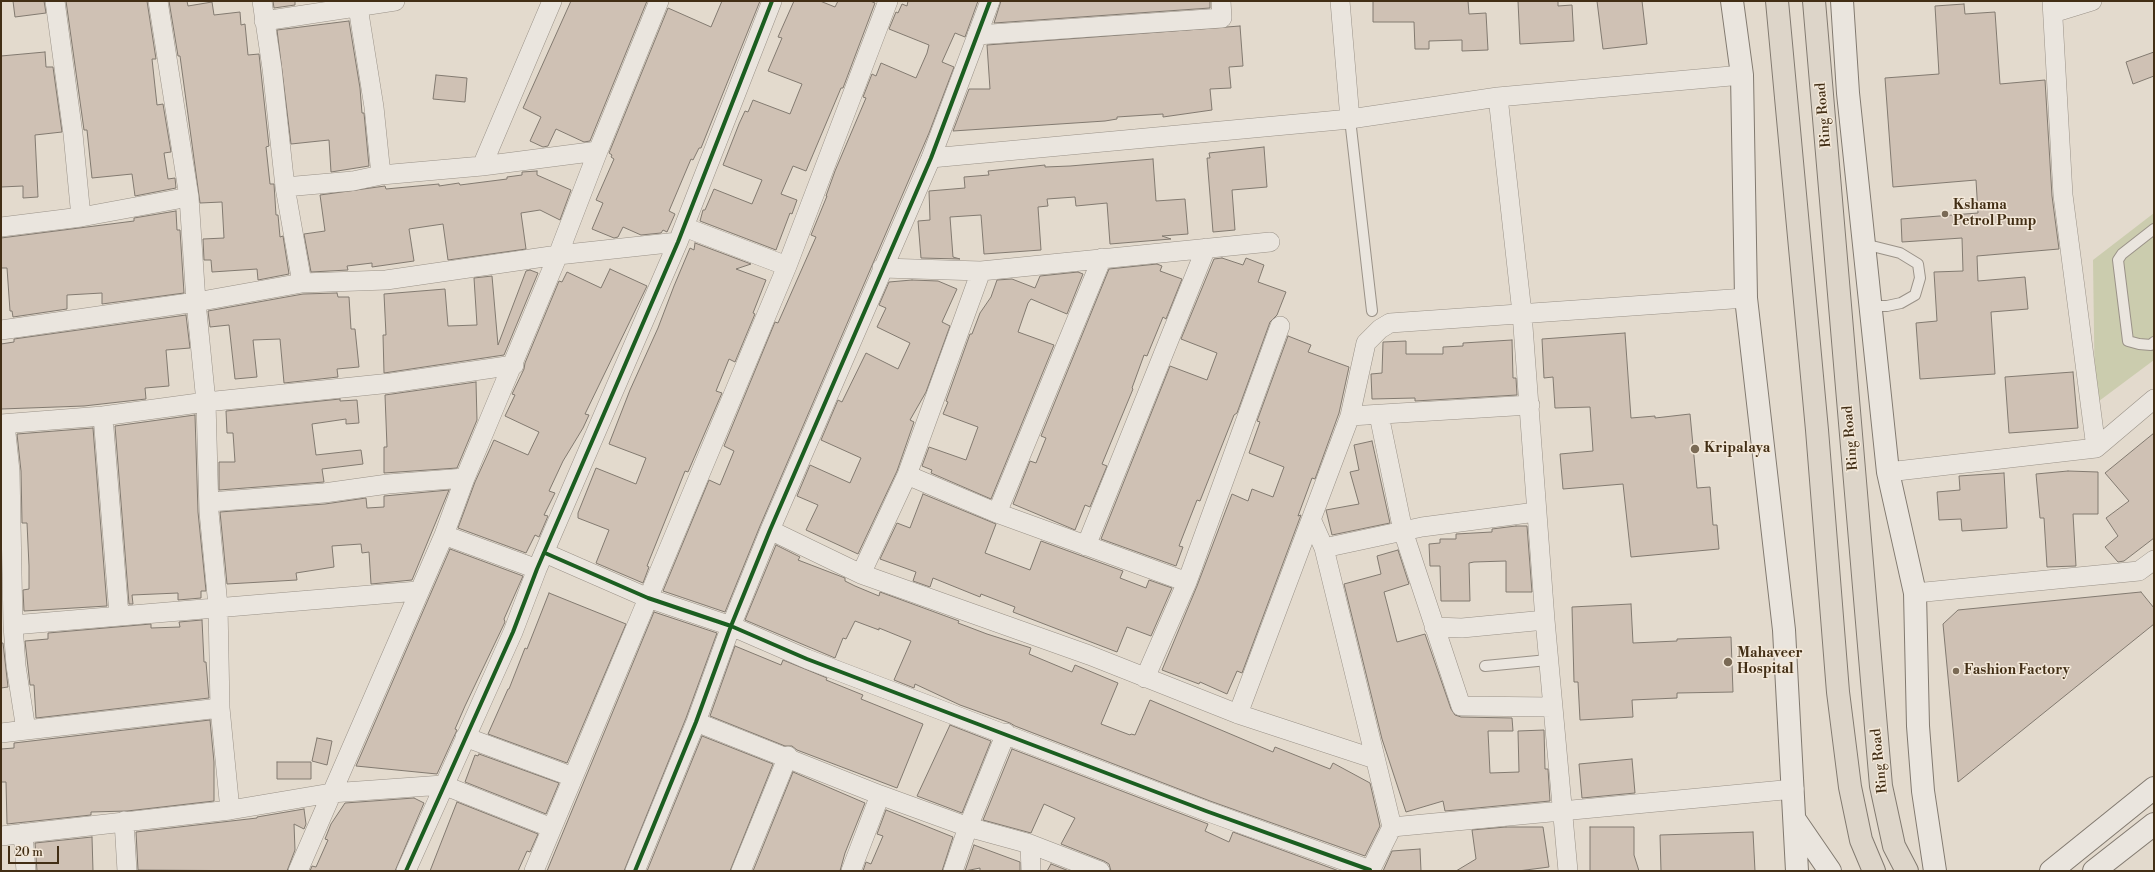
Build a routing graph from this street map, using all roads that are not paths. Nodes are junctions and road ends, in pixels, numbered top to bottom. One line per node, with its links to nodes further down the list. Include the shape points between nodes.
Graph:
1 (55, 1): 30 (street)
2 (158, 1): 29 (street)
3 (262, 1): 19 (street)
4 (395, 1): 17 (street)
5 (552, 1): 26 (street)
6 (660, 1): 24 (street)
7 (772, 1): 33 (street)
8 (888, 1): 39 (street)
9 (990, 1): 20 (street)
10 (1221, 1): 20 (street, via 1222,18)
11 (1340, 1): 23 (street)
12 (1732, 1): 21 (street)
13 (1777, 1): 130 (highway, via 1817,430 1838,692 1850,787 1861,840)
14 (1814, 1): 131 (highway, Ring Road, via 1881,786 1894,846)
15 (1842, 1): 35 (street, via 1848,93)
16 (2092, 1): 18 (street)
17 (358, 7): 19 (street); 27 (street, via 374,107)
18 (2052, 7): 59 (street, via 2063,195)
19 (264, 21): 28 (street, via 272,68)
20 (977, 35): 25 (street)
21 (1742, 74): 22 (street); 43 (street)
22 (1498, 97): 23 (street); 47 (street)
23 (1350, 119): 25 (street); 46 (lane)
24 (598, 152): 26 (street); 37 (street)
25 (931, 158): 40 (street)
26 (482, 166): 27 (street)
27 (381, 175): 28 (street, via 353,181)
28 (285, 187): 42 (street)
29 (189, 197): 30 (street); 44 (street)
30 (81, 217): 31 (street)
31 (1, 227)
32 (2154, 229): 50 (lane, via 2118,260 2128,341 2150,345)
33 (681, 235): 37 (street); 39 (street); 72 (street)
34 (1270, 242): 36 (street)
35 (1864, 244): 45 (street); 45 (lane, via 1900,253 1918,264 1920,278 1916,295 1901,303)
36 (1206, 248): 38 (street); 70 (street)
37 (558, 255): 42 (street, via 386,280); 51 (street)
38 (1102, 258): 41 (street); 65 (street)
39 (787, 266): 78 (street)
40 (882, 268): 41 (street); 67 (street)
41 (981, 271): 61 (street)
42 (302, 283): 44 (street)
43 (1746, 298): 47 (street); 100 (street, via 1784,630)
44 (196, 302): 49 (street); 53 (street)
45 (1870, 306): 60 (street)
46 (1372, 311)
47 (1522, 313): 54 (street); 57 (street, via 1390,323 1366,343)
48 (1280, 326): 75 (street)
49 (1, 330)
50 (2154, 342)
51 (514, 365): 53 (street, via 391,383); 62 (street)
52 (2154, 399): 59 (street)
53 (206, 402): 56 (street); 63 (street)
54 (1530, 405): 55 (street); 64 (street)
55 (1379, 415): 57 (street); 68 (street)
56 (103, 416): 58 (street); 80 (street)
57 (1350, 416): 66 (street)
58 (3, 424): 82 (street, via 10,471)
59 (2096, 448): 60 (street)
60 (1888, 472): 77 (street)
61 (907, 475): 65 (street); 74 (street)
62 (465, 478): 63 (street); 69 (street)
63 (210, 502): 79 (street)
64 (1536, 512): 68 (street); 81 (street)
65 (997, 513): 70 (street)
66 (1312, 521): 71 (street); 90 (street)
67 (770, 530): 74 (street); 83 (street)
68 (1403, 531): 71 (street); 84 (street)
69 (444, 535): 72 (street); 76 (street)
70 (1086, 546): 75 (street)
71 (1324, 548): 97 (street)
72 (541, 561): 78 (street); 95 (street, via 513,632)
73 (2153, 561): 77 (street, via 2139,571)
74 (860, 574): 87 (street, via 1089,655)
75 (1187, 582): 87 (street)
76 (418, 591): 79 (street); 102 (street)
77 (1915, 593): 132 (street, via 1918,726 1923,791)
78 (648, 598): 83 (street); 98 (street)
79 (218, 606): 80 (street); 89 (street)
80 (119, 615): 82 (street)
81 (1545, 620): 84 (street, via 1462,628); 85 (street)
82 (13, 625): 92 (street, via 16,666)
83 (731, 626): 91 (street); 94 (street, via 807,659)
84 (1434, 627): 88 (street, via 1461,706)
85 (1548, 660): 86 (lane); 88 (street)
86 (1485, 666)
87 (1145, 678): 90 (street)
88 (1552, 707): 105 (street)
89 (220, 708): 92 (street); 104 (street)
90 (1238, 714): 97 (street)
91 (696, 722): 96 (street); 120 (street)
92 (26, 730): 93 (street)
93 (1, 733)
94 (1006, 734): 109 (street); 126 (street)
95 (465, 737): 98 (street); 99 (street)
96 (788, 756): 103 (street); 121 (street)
97 (1375, 759): 110 (street)
98 (573, 777): 111 (street)
99 (443, 785): 102 (street); 111 (street); 118 (street)
100 (1794, 788): 105 (street); 106 (street)
101 (2154, 788): 133 (street)
102 (331, 793): 104 (street); 117 (street)
103 (880, 795): 109 (street); 122 (street)
104 (230, 810): 107 (street)
105 (1561, 812): 110 (street); 127 (street)
106 (1795, 820): 128 (street); 129 (street)
107 (124, 821): 112 (street); 116 (street)
108 (2154, 824): 134 (street)
109 (968, 827): 114 (street); 123 (street)
110 (1392, 827): 126 (street)
111 (552, 828): 119 (street)
112 (23, 833): 113 (street); 115 (street)
113 (1, 836)
114 (1030, 844): 124 (street); 125 (street)
115 (26, 871)
116 (127, 871)
117 (298, 871)
118 (406, 871)
119 (534, 871)
120 (635, 871)
121 (741, 871)
122 (851, 871)
123 (953, 871)
124 (1031, 871)
125 (1100, 871)
126 (1370, 871)
127 (1568, 871)
128 (1797, 871)
129 (1830, 871)
130 (1874, 871)
131 (1907, 871)
132 (1935, 871)
133 (2051, 871)
134 (2094, 871)

